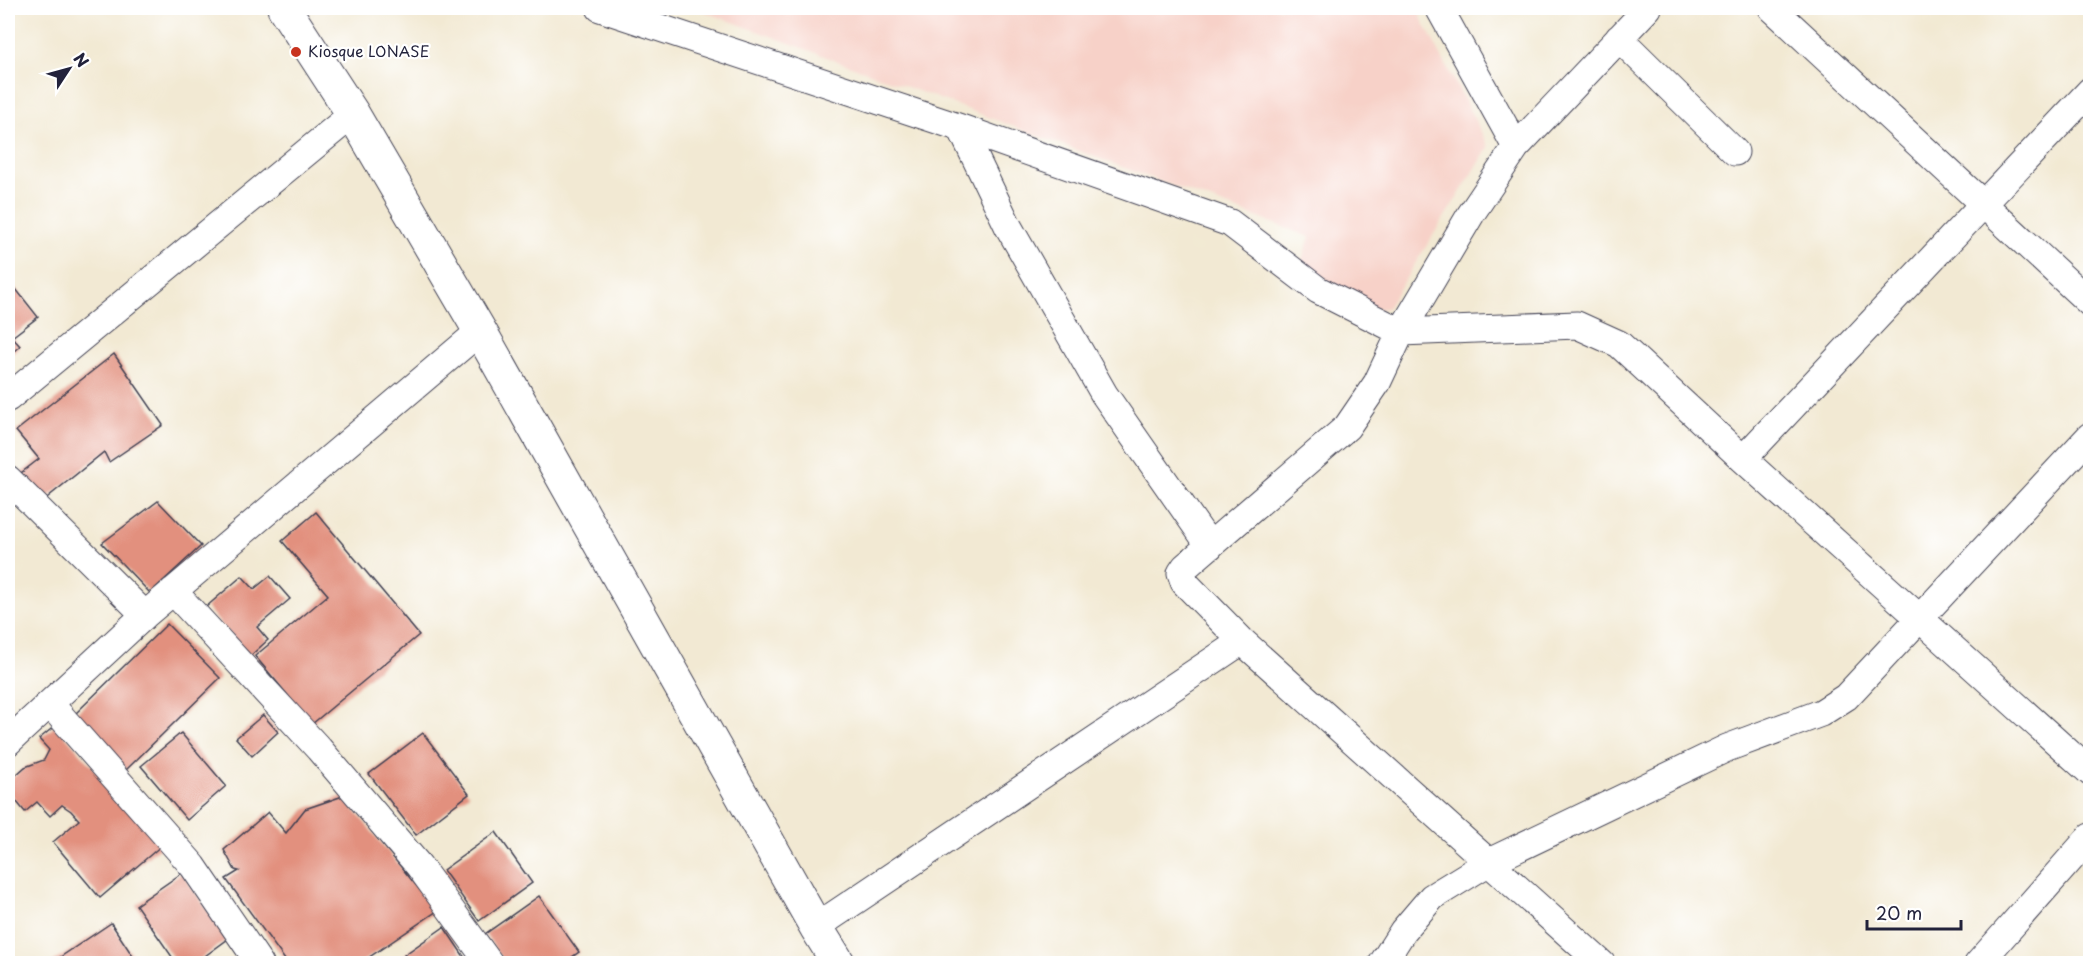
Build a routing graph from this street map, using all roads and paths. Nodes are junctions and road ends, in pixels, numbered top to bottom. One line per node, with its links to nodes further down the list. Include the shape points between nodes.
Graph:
1 (284, 8): 8 (street)
2 (600, 8): 9 (street)
3 (1438, 8): 10 (street)
4 (1648, 8): 6 (street)
5 (1772, 8): 12 (street)
6 (1619, 38): 10 (street); 11 (street)
7 (2091, 91): 12 (street)
8 (353, 114): 14 (street); 16 (street)
9 (961, 128): 15 (street, via 1230,223 1318,290); 20 (street, via 1008,226 1104,394)
10 (1516, 147): 15 (street)
11 (1735, 152)
12 (1984, 204): 13 (street); 18 (street)
13 (2091, 303)
14 (480, 331): 21 (street); 30 (street)
15 (1401, 332): 18 (street, via 1577,325 1619,344); 20 (street, via 1377,383 1347,427)
16 (8, 399)
17 (2091, 436): 23 (street)
18 (1743, 459): 23 (street)
19 (8, 479): 22 (street)
20 (1210, 546): 24 (street, via 1185,567 1181,573 1184,582)
21 (173, 591): 22 (street); 32 (street, via 396,839)
22 (145, 615): 25 (street)
23 (1920, 618): 27 (street); 29 (street, via 1846,697 1821,713 1727,748)
24 (1242, 641): 29 (street); 30 (street)
25 (50, 704): 26 (street); 31 (street, via 193,866)
26 (8, 742)
27 (2091, 772)
28 (2091, 837): 36 (street)
29 (1489, 862): 34 (street, via 1432,897 1403,930); 35 (street)
30 (816, 927): 33 (street)
31 (260, 963)
32 (490, 963)
33 (839, 963)
34 (1382, 963)
35 (1602, 963)
36 (1978, 963)

